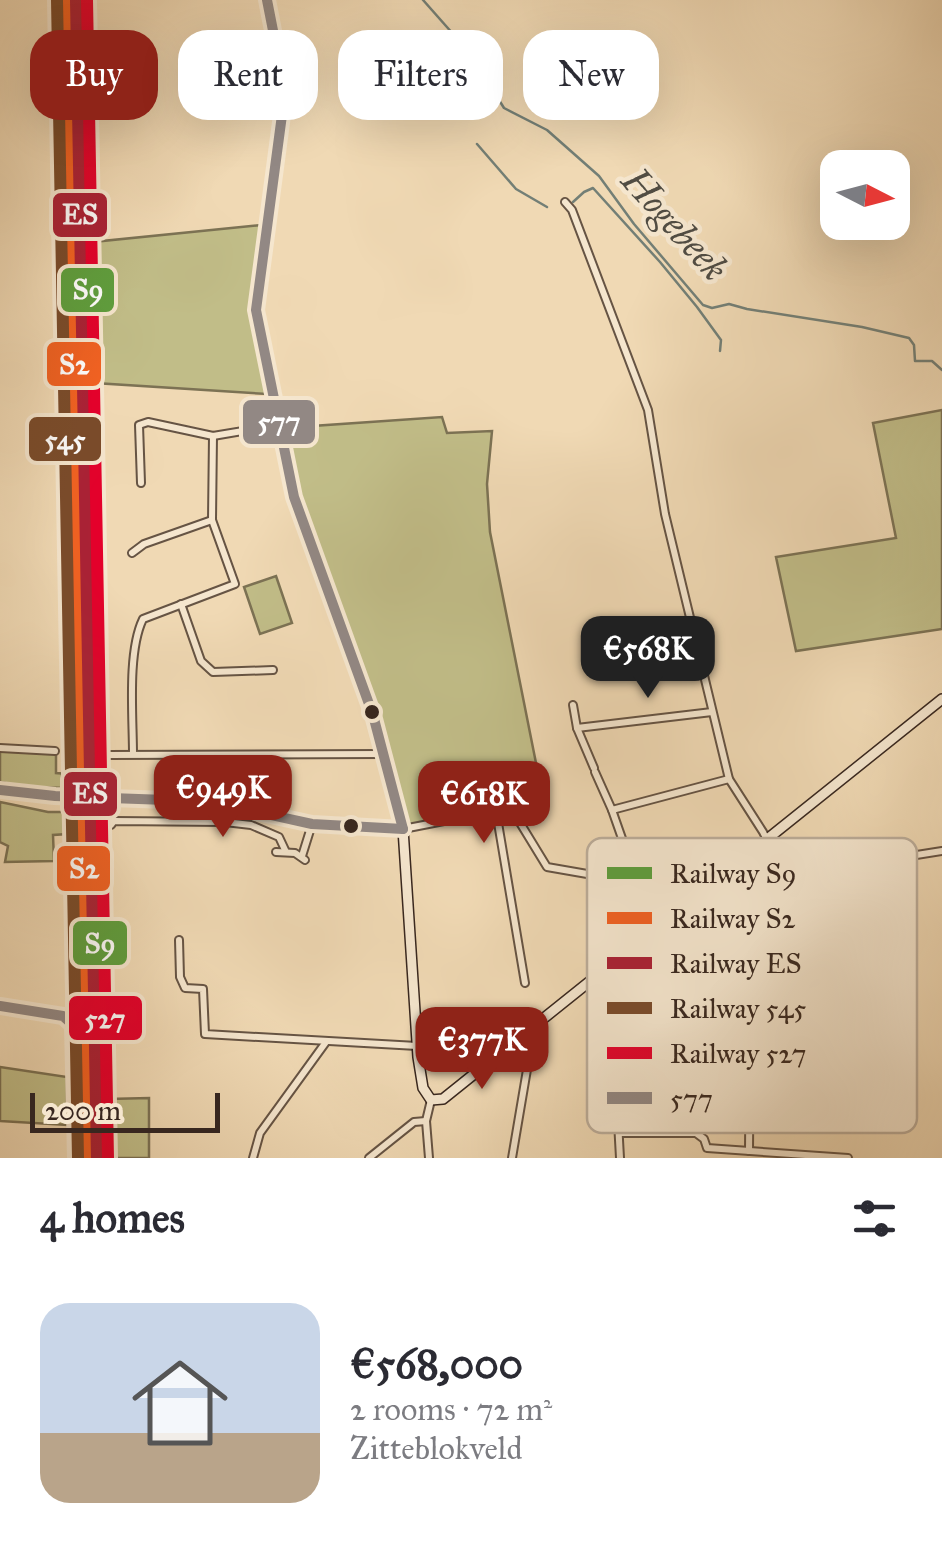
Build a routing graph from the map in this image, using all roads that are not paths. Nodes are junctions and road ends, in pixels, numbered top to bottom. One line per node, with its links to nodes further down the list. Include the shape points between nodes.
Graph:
1 (267, 0): 3 (street, via 282,94 256,310)
2 (565, 202): 12 (street, via 648,410)
3 (278, 425): 4 (street); 17 (street, via 294,497)
4 (214, 436): 5 (street, via 140,425); 6 (street)
5 (140, 483)
6 (212, 520): 7 (street); 8 (street, via 234,584)
7 (132, 553)
8 (182, 604): 9 (street, via 200,662 214,672); 16 (street, via 143,620 139,628)
9 (273, 670)
10 (942, 700): 30 (street)
11 (573, 705): 13 (street)
12 (712, 712): 13 (street); 19 (street)
13 (577, 728): 23 (street)
14 (0, 748): 15 (street)
15 (55, 751)
16 (133, 754): 17 (street); 18 (street)
17 (384, 754): 27 (street)
18 (107, 755)
19 (729, 779): 23 (street); 29 (street)
20 (502, 788): 22 (street)
21 (0, 790): 25 (street, via 221,804)
22 (511, 808): 24 (street); 35 (street, via 547,867)
23 (612, 810): 28 (street)
24 (496, 811): 27 (street); 37 (street)
25 (312, 824): 27 (street); 32 (street, via 303,858)
26 (112, 826): 32 (street, via 251,825 279,837)
27 (404, 829): 42 (street)
28 (621, 838)
29 (764, 838)
30 (770, 838)
31 (276, 852): 32 (street)
32 (286, 852)
33 (942, 852): 34 (street)
34 (917, 856)
35 (587, 875)
36 (179, 940): 41 (street, via 185,988 202,989 205,1034)
37 (525, 983)
38 (587, 985): 40 (street)
39 (0, 1006): 50 (street, via 56,1014 73,1025)
40 (522, 1036): 43 (street, via 443,1099); 54 (street, via 530,1052)
41 (326, 1042): 42 (street); 51 (street, via 260,1133)
42 (418, 1046): 43 (street)
43 (431, 1100): 44 (street)
44 (426, 1121): 52 (street, via 414,1122); 53 (street)
45 (696, 1133): 47 (street)
46 (750, 1133): 48 (street)
47 (707, 1148): 48 (street); 55 (street)
48 (750, 1151): 49 (street)
49 (811, 1157): 56 (street)
50 (74, 1158)
51 (252, 1158)
52 (369, 1158)
53 (429, 1158)
54 (512, 1158)
55 (707, 1158)
56 (848, 1158)

